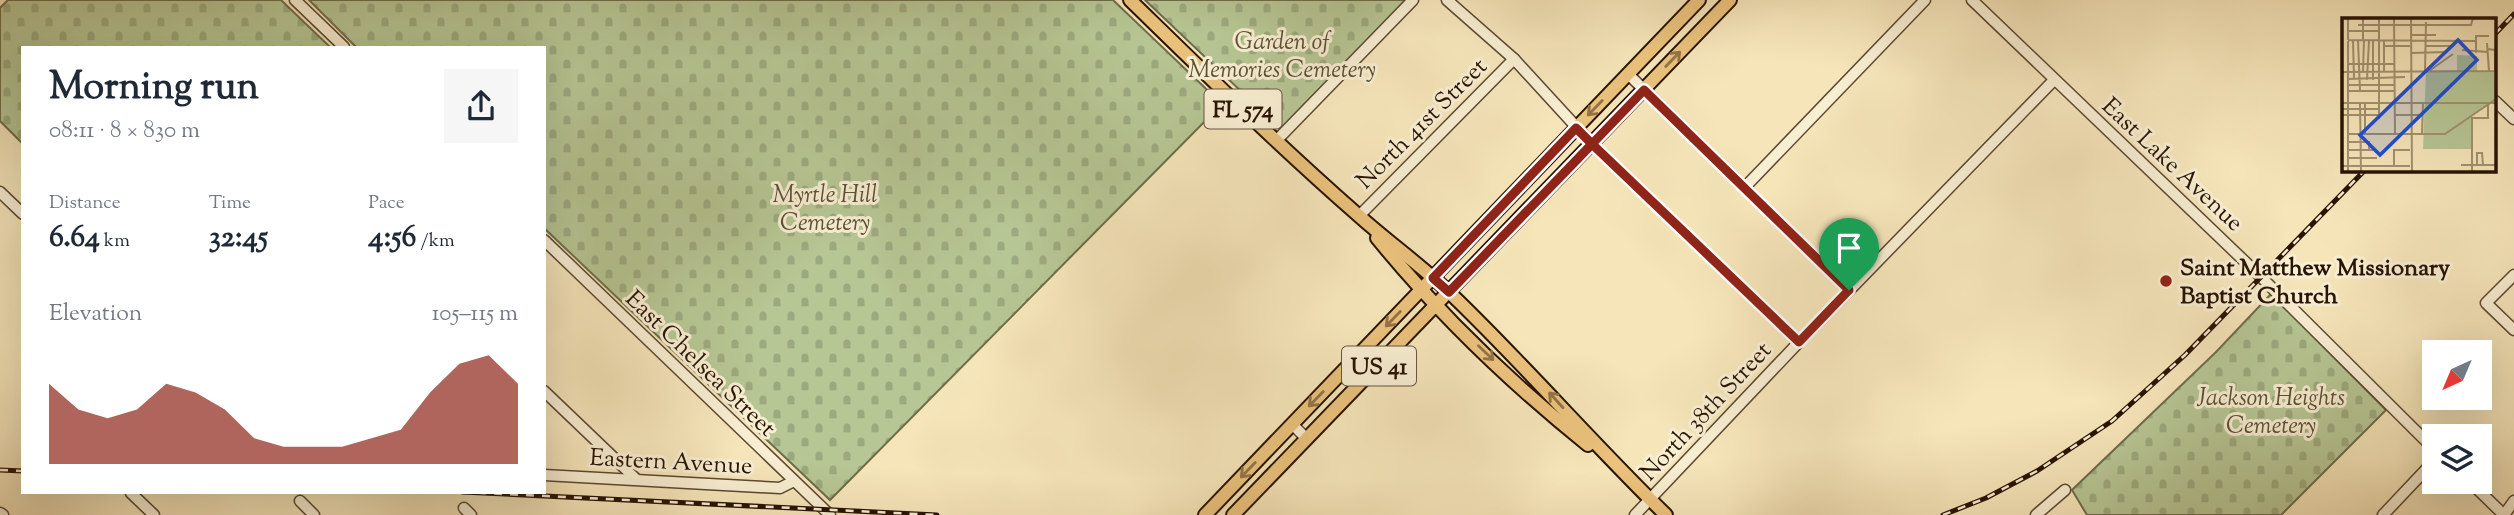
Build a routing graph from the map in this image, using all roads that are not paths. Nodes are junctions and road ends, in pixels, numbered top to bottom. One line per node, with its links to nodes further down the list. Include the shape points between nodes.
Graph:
1 (295, 0): 9 (street)
2 (1130, 0): 17 (main road, FL 574)
3 (1413, 0): 17 (street)
4 (1447, 0): 10 (street)
5 (1699, 0): 11 (main road, US 41)
6 (1730, 0): 13 (main road, US 41, one-way to 6)
7 (1925, 0): 19 (street)
8 (1972, 0): 12 (street, East Lake Avenue)
9 (343, 46)
10 (1514, 59): 16 (street); 22 (street, North 41st Street)
11 (1628, 74): 13 (street); 16 (main road, US 41, one-way to 16)
12 (2054, 80): 27 (street, North 38th Street); 34 (street, East Lake Avenue)
13 (1644, 90): 18 (main road, US 41); 19 (street)
14 (2496, 102): 15 (street)
15 (2514, 119)
16 (1576, 128): 18 (street); 25 (main road, US 41)
17 (1276, 141): 22 (main road, FL 574)
18 (1592, 144): 28 (main road, US 41); 31 (street)
19 (1745, 187): 27 (street)
20 (2, 198): 21 (street)
21 (21, 212)
22 (1359, 216): 25 (main road, FL 574); 26 (main road, FL 574)
23 (546, 242): 40 (street, East Chelsea Street)
24 (2514, 275): 30 (street, via 2486,303)
25 (1433, 278): 26 (main road, US 41); 28 (main road, FL 574)
26 (1422, 289): 29 (main road, FL 574); 33 (main road, US 41, one-way to 33)
27 (1849, 290): 31 (street, North 38th Street)
28 (1449, 292): 29 (main road, US 41); 36 (main road, FL 574, one-way to 28)
29 (1437, 306): 35 (main road, US 41); 36 (main road, FL 574, one-way to 36, via 1528,394)
30 (2514, 330)
31 (1799, 342): 44 (street, North 38th Street)
32 (546, 393): 39 (street)
33 (1292, 424): 35 (street); 50 (main road, US 41, one-way to 50)
34 (2422, 437)
35 (1307, 439): 51 (main road, US 41)
36 (1618, 468): 44 (main road, FL 574)
37 (2422, 473): 55 (street)
38 (546, 475): 39 (street, Eastern Avenue)
39 (636, 480): 40 (street, Eastern Avenue, via 780,488)
40 (794, 481): 49 (street, East Chelsea Street)
41 (2065, 490): 54 (street)
42 (132, 494): 47 (street)
43 (2482, 494): 56 (street)
44 (1650, 500): 52 (street, North 38th Street); 53 (main road, FL 574)
45 (300, 501): 48 (street)
46 (2514, 501): 56 (street)
47 (154, 515)
48 (314, 515)
49 (830, 515)
50 (1205, 515)
51 (1233, 515)
52 (1635, 515)
53 (1666, 515)
54 (2036, 515)
55 (2382, 515)
56 (2504, 515)

